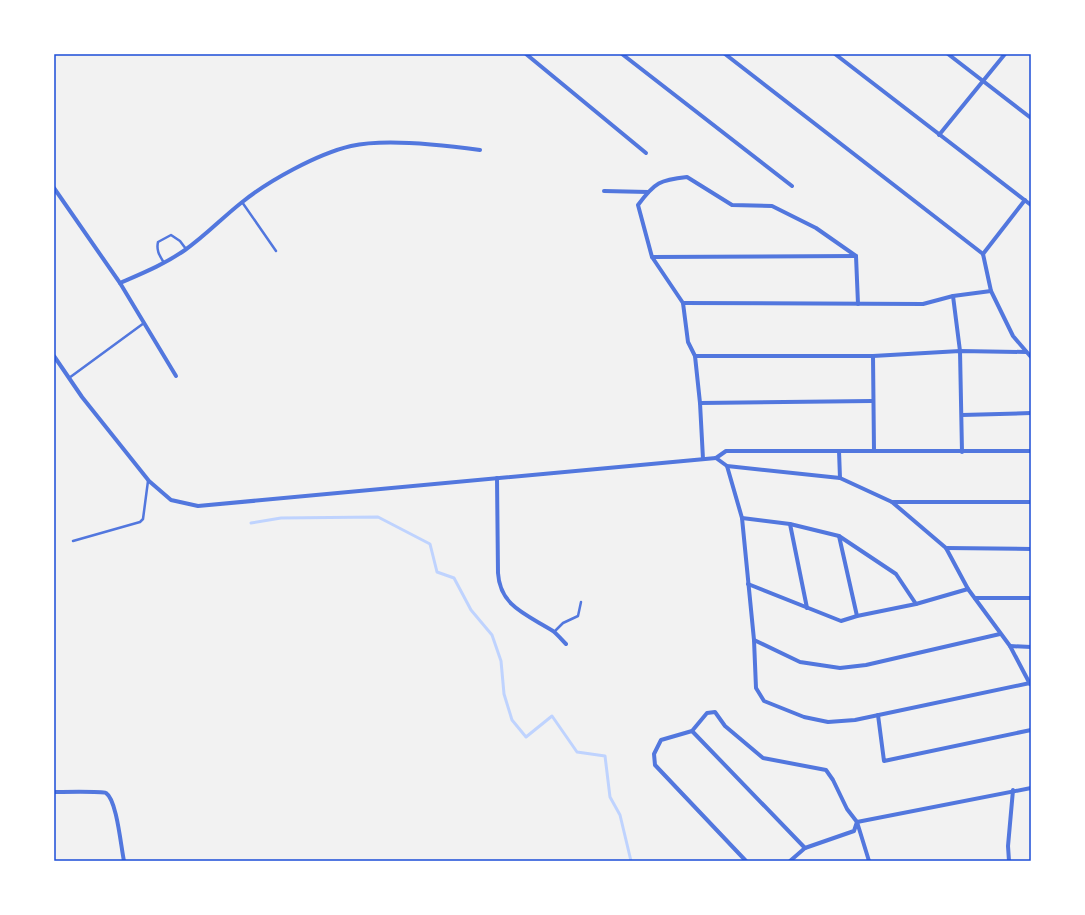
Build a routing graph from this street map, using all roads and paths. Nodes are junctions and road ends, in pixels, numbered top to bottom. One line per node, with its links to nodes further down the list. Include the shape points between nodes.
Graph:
1 (526, 54): 11 (street)
2 (622, 54): 12 (street)
3 (725, 54): 21 (street)
4 (835, 54): 9 (street)
5 (948, 54): 7 (street)
6 (1005, 54): 7 (street)
7 (983, 81): 8 (street); 9 (street)
8 (1031, 118)
9 (939, 136): 16 (street)
10 (480, 150): 17 (street, via 444,145 387,143 351,146 316,158)
11 (646, 153)
12 (792, 186)
13 (54, 188): 25 (street)
14 (604, 191): 15 (street)
15 (648, 192): 22 (street, via 664,180 687,177 732,205 772,206 816,228); 23 (street, via 638,205)
16 (1025, 200): 18 (street); 21 (street)
17 (242, 202): 19 (street); 20 (lane)
18 (1031, 205)
19 (186, 250): 24 (street); 24 (lane, via 180,241 171,235 158,242 157,250)
20 (276, 251)
21 (983, 254): 26 (street)
22 (856, 256): 23 (street); 29 (street)
23 (652, 257): 28 (street)
24 (164, 264): 25 (street)
25 (120, 283): 30 (street)
26 (991, 291): 27 (street); 32 (street, via 1013,336)
27 (953, 296): 29 (street, via 923,304); 31 (street)
28 (683, 303): 29 (street); 34 (street, via 688,342)
29 (858, 304)
30 (144, 323): 37 (street); 38 (lane)
31 (960, 351): 32 (street); 35 (street); 42 (street)
32 (1026, 352): 36 (street)
33 (54, 356): 38 (street)
34 (695, 356): 35 (street); 40 (street)
35 (873, 356): 39 (street)
36 (1031, 357)
37 (176, 376)
38 (69, 378): 52 (street)
39 (872, 401): 40 (street); 44 (street)
40 (700, 403): 48 (street)
41 (1031, 414): 42 (street)
42 (962, 415): 46 (street)
43 (840, 451): 44 (street); 47 (street, via 726,451); 51 (street)
44 (874, 451): 46 (street)
45 (1031, 451): 46 (street)
46 (962, 452)
47 (716, 458): 48 (street); 49 (street)
48 (703, 459): 50 (street)
49 (727, 466): 51 (street); 55 (street)
50 (497, 478): 52 (street, via 198,506 171,500); 69 (street, via 498,582 511,604)
51 (840, 478): 53 (street)
52 (148, 481): 58 (lane, via 144,519)
53 (892, 502): 54 (street); 59 (street)
54 (1031, 502)
55 (742, 518): 56 (street); 61 (street)
56 (790, 524): 57 (street); 67 (street)
57 (839, 536): 66 (street, via 896,574); 68 (street)
58 (73, 541)
59 (946, 548): 60 (street); 62 (street)
60 (1031, 549)
61 (748, 584): 67 (street); 71 (street)
62 (968, 589): 63 (street); 66 (street)
63 (975, 598): 64 (street); 70 (street)
64 (1031, 598)
65 (581, 602): 69 (lane, via 578,616 563,623)
66 (916, 604): 68 (street)
67 (807, 608): 68 (street, via 841,621)
68 (857, 616)
69 (554, 632): 72 (street)
70 (1000, 634): 71 (street, via 866,665 840,668 800,662); 73 (street)
71 (754, 640): 76 (street, via 756,688 764,701 772,706 828,722)
72 (566, 644)
73 (1010, 646): 74 (street); 75 (street)
74 (1031, 647)
75 (1030, 684): 76 (street)
76 (878, 715): 77 (street, via 884,761)
77 (1031, 730)
78 (692, 731): 82 (street, via 707,713 715,712 725,726 763,758 826,770); 83 (street); 85 (street, via 661,740 654,754 655,764)
79 (1031, 788): 80 (street)
80 (1013, 790): 82 (street); 88 (street)
81 (54, 792): 84 (street, via 99,791 107,794 112,800)
82 (857, 822): 83 (street, via 854,831); 87 (street)
83 (805, 848): 86 (street)
84 (124, 861)
85 (746, 861)
86 (790, 861)
87 (869, 861)
88 (1009, 861)

